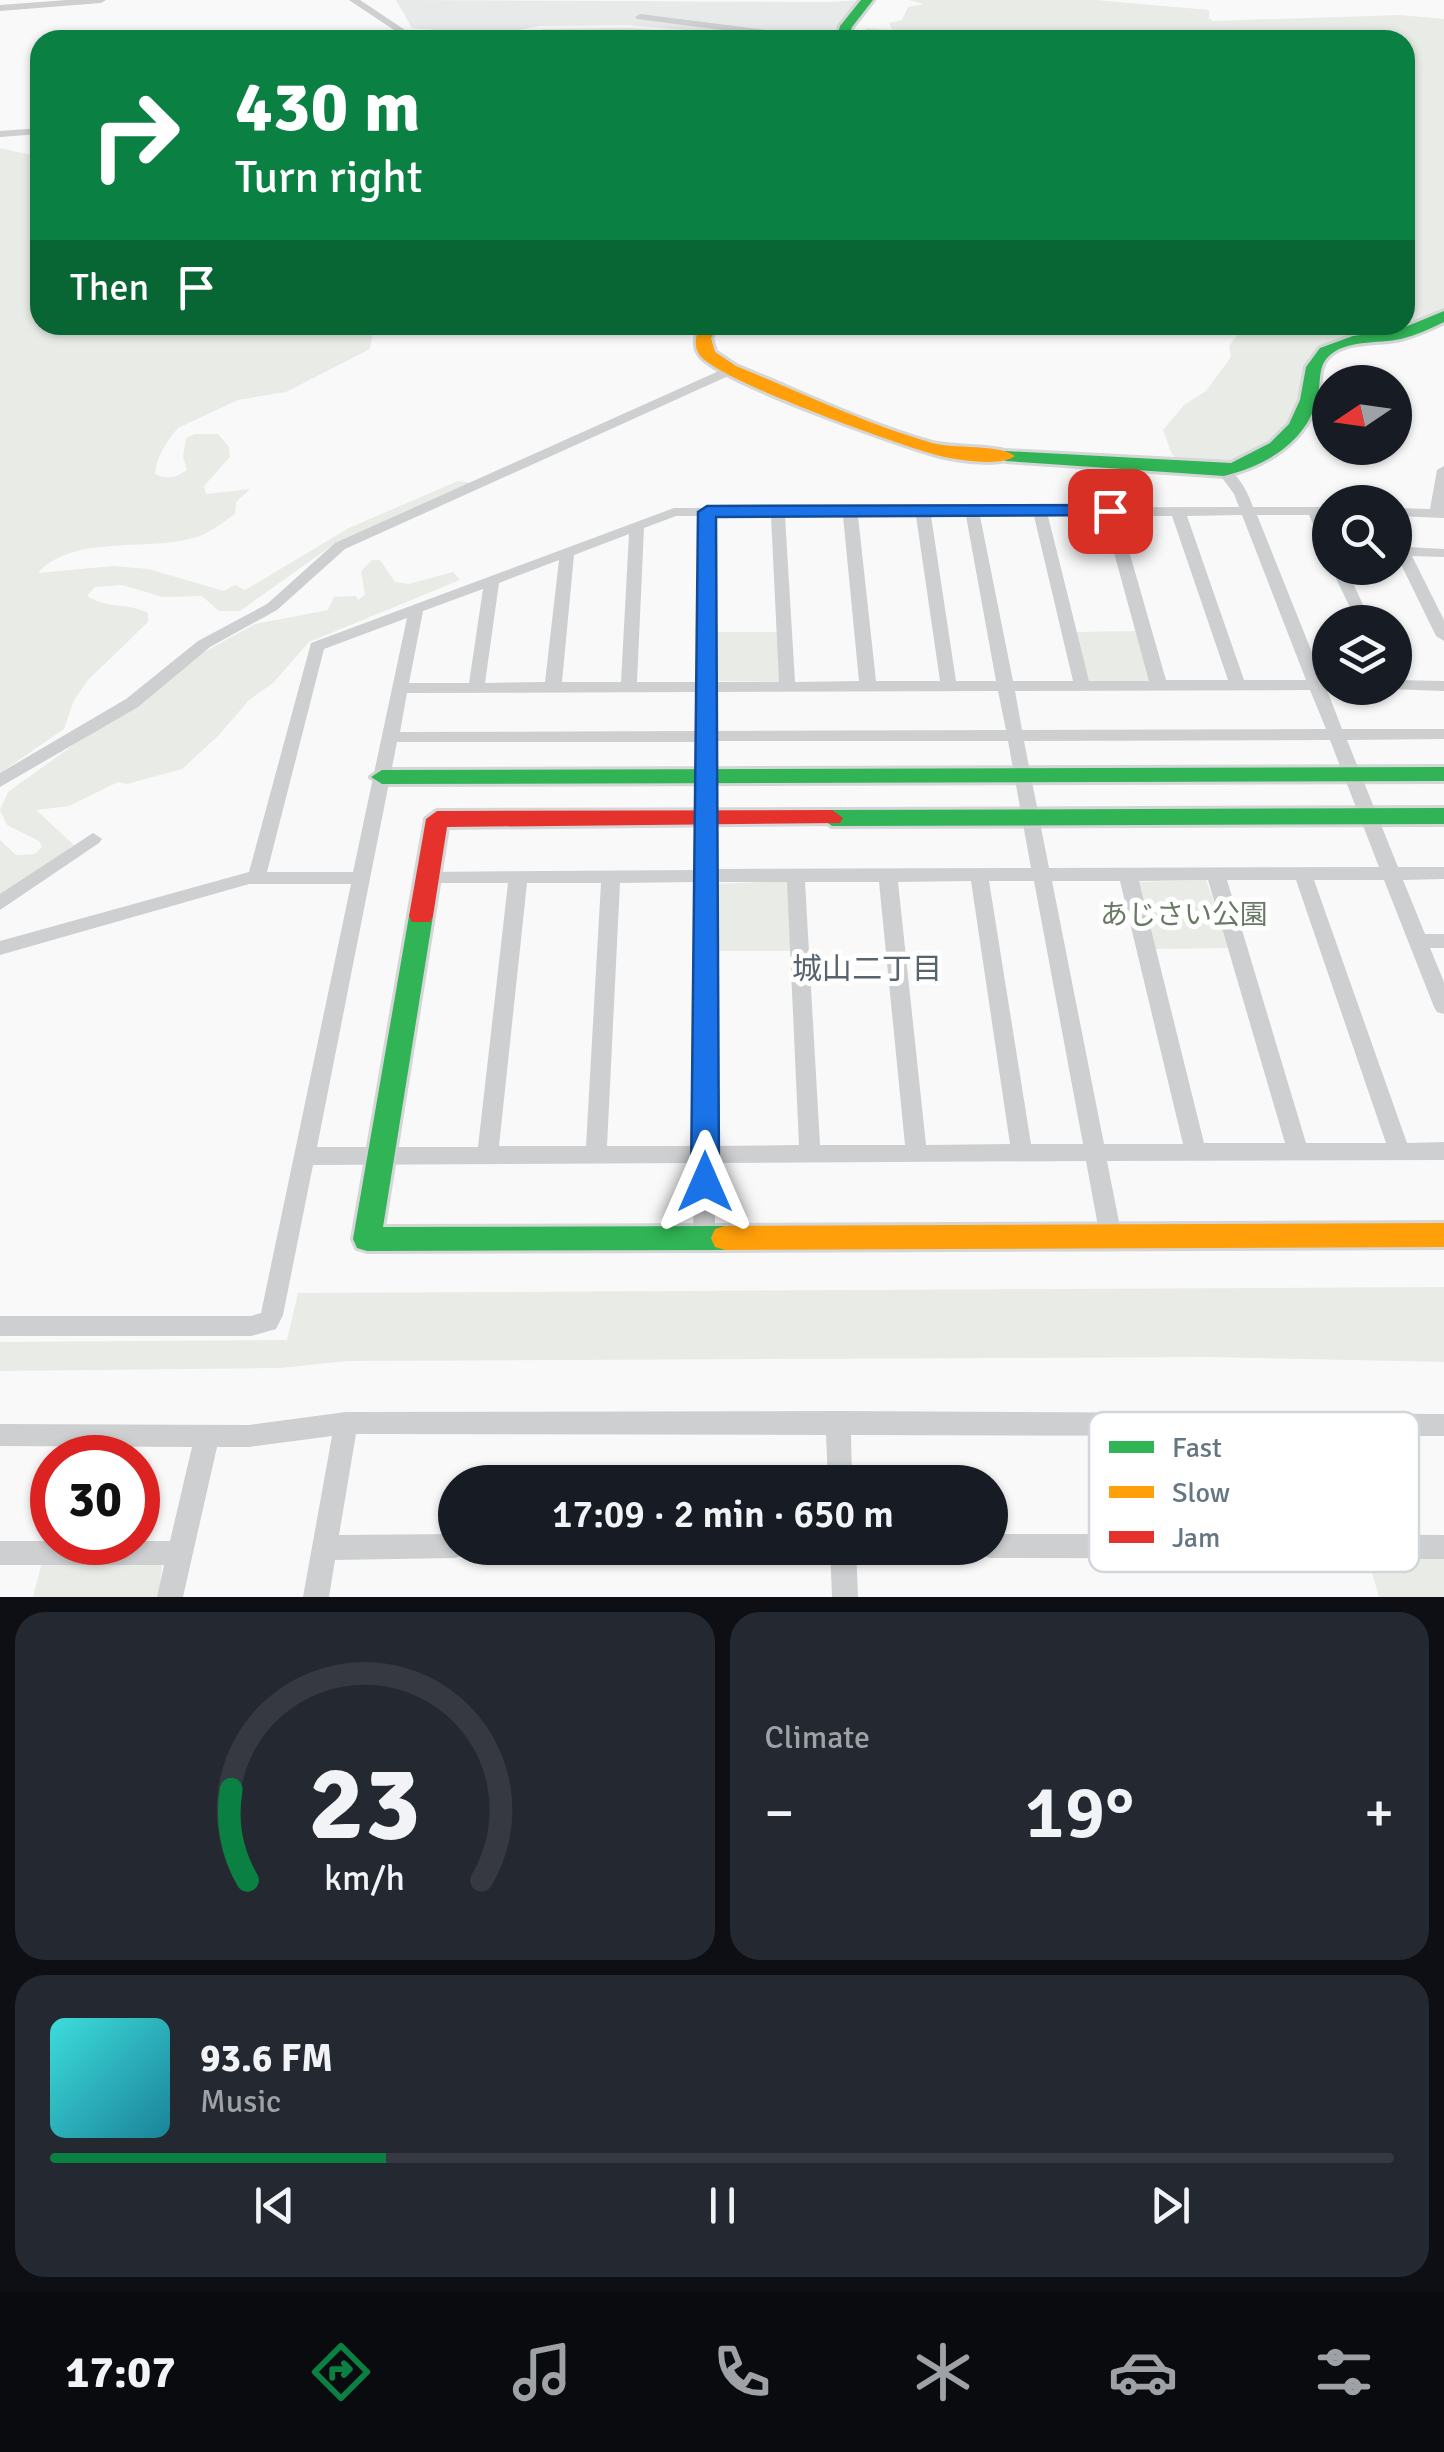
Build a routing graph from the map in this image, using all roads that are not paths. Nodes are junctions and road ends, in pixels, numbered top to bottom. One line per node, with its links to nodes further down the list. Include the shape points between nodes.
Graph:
1 (101, 0): 4 (street)
2 (354, 0): 6 (street)
3 (867, 0): 8 (street)
4 (0, 8)
5 (640, 18): 7 (street)
6 (400, 30)
7 (739, 30)
8 (845, 30)
9 (30, 132): 10 (street)
10 (0, 134)
11 (1444, 316): 12 (street)
12 (1415, 328)
13 (705, 335): 15 (street, via 707,354)
14 (1389, 335): 17 (street, via 1322,354 1312,366 1303,417 1266,455)
15 (730, 370): 17 (street, via 946,452); 67 (street, via 340,546 272,607 204,644 132,703)
16 (1444, 470): 29 (street)
17 (1224, 471): 18 (street)
18 (1247, 510): 19 (street); 22 (street); 40 (street)
19 (1312, 510)
20 (1040, 511): 21 (street); 27 (street); 46 (street)
21 (1110, 511): 22 (street); 47 (street)
22 (1178, 511): 41 (street)
23 (707, 512): 24 (street); 30 (street, via 674,512); 50 (street)
24 (778, 512): 25 (street); 51 (street)
25 (850, 512): 26 (street); 52 (street)
26 (923, 512): 27 (street); 44 (street)
27 (972, 512): 45 (street)
28 (1412, 513): 29 (street)
29 (1440, 514)
30 (637, 527): 33 (street); 49 (street)
31 (1412, 547): 32 (street)
32 (1444, 553)
33 (567, 554): 35 (street); 55 (street)
34 (1412, 571): 36 (street)
35 (492, 581): 38 (street); 54 (street)
36 (1423, 594): 37 (street); 39 (street)
37 (1443, 594)
38 (416, 610): 53 (street); 85 (street, via 318,646)
39 (1444, 636)
40 (1312, 660)
41 (1238, 685): 42 (street); 47 (street)
42 (1312, 685)
43 (1412, 685): 48 (street)
44 (949, 686): 45 (street); 52 (street)
45 (1005, 686): 46 (street); 57 (street)
46 (1082, 686): 47 (street)
47 (1160, 686)
48 (1444, 686)
49 (629, 687): 50 (street); 55 (street)
50 (706, 687): 51 (street); 60 (street)
51 (786, 687): 52 (street)
52 (868, 687)
53 (400, 688): 54 (street); 61 (street)
54 (476, 688): 55 (street)
55 (553, 688)
56 (1328, 705): 58 (street)
57 (1014, 733): 58 (street); 60 (street); 64 (street)
58 (1336, 734): 59 (street); 62 (street)
59 (1444, 734)
60 (706, 736): 61 (street); 65 (street)
61 (390, 738): 66 (street)
62 (1351, 773): 63 (street); 64 (street); 68 (street)
63 (1444, 774)
64 (1022, 775): 65 (street); 70 (street)
65 (705, 776): 66 (street); 71 (street)
66 (382, 778): 86 (street)
67 (0, 780)
68 (1369, 816): 69 (street); 70 (street); 74 (street)
69 (1444, 816)
70 (1029, 817): 71 (street); 76 (street)
71 (705, 819): 79 (street); 87 (street, via 437,819)
72 (94, 839): 88 (street)
73 (1303, 874): 74 (street); 78 (street); 93 (street)
74 (1391, 874): 75 (street); 90 (street)
75 (1444, 874)
76 (1041, 875): 77 (street); 82 (street); 96 (street)
77 (1128, 875): 78 (street); 97 (street)
78 (1216, 875): 98 (street)
79 (704, 876): 80 (street); 84 (street); 104 (street)
80 (796, 876): 81 (street); 100 (street)
81 (888, 876): 82 (street); 101 (street)
82 (979, 876): 95 (street)
83 (518, 877): 84 (street); 87 (street); 99 (street)
84 (611, 877): 103 (street)
85 (256, 878): 86 (street); 91 (street)
86 (361, 878): 105 (street)
87 (426, 878): 102 (street)
88 (0, 903)
89 (1444, 940): 90 (street)
90 (1417, 941): 92 (street)
91 (0, 948)
92 (1444, 1007)
93 (1400, 1151): 94 (street); 98 (street)
94 (1444, 1151)
95 (1022, 1152): 96 (street); 101 (street)
96 (1095, 1152): 97 (street); 107 (street)
97 (1196, 1152): 98 (street)
98 (1298, 1152)
99 (488, 1154): 102 (street); 103 (street)
100 (810, 1154): 101 (street); 104 (street)
101 (916, 1154)
102 (380, 1155): 105 (street); 108 (street, via 367,1238)
103 (596, 1155): 104 (street)
104 (705, 1155): 108 (street)
105 (306, 1156): 109 (street, via 268,1322)
106 (1444, 1236): 107 (street)
107 (1110, 1237): 108 (street)
108 (704, 1238)
109 (0, 1326)
110 (838, 1422): 111 (street); 112 (street); 117 (street)
111 (346, 1423): 116 (street); 123 (street)
112 (1089, 1423)
113 (1419, 1425): 114 (street)
114 (1444, 1425)
115 (0, 1435): 116 (street)
116 (207, 1436): 125 (street)
117 (839, 1465)
118 (438, 1546): 123 (street)
119 (1008, 1546): 120 (street)
120 (1089, 1546)
121 (1419, 1547): 122 (street)
122 (1444, 1547)
123 (324, 1548): 128 (street)
124 (0, 1553): 125 (street)
125 (180, 1553): 127 (street)
126 (844, 1565): 129 (street)
127 (170, 1597)
128 (316, 1597)
129 (845, 1597)

